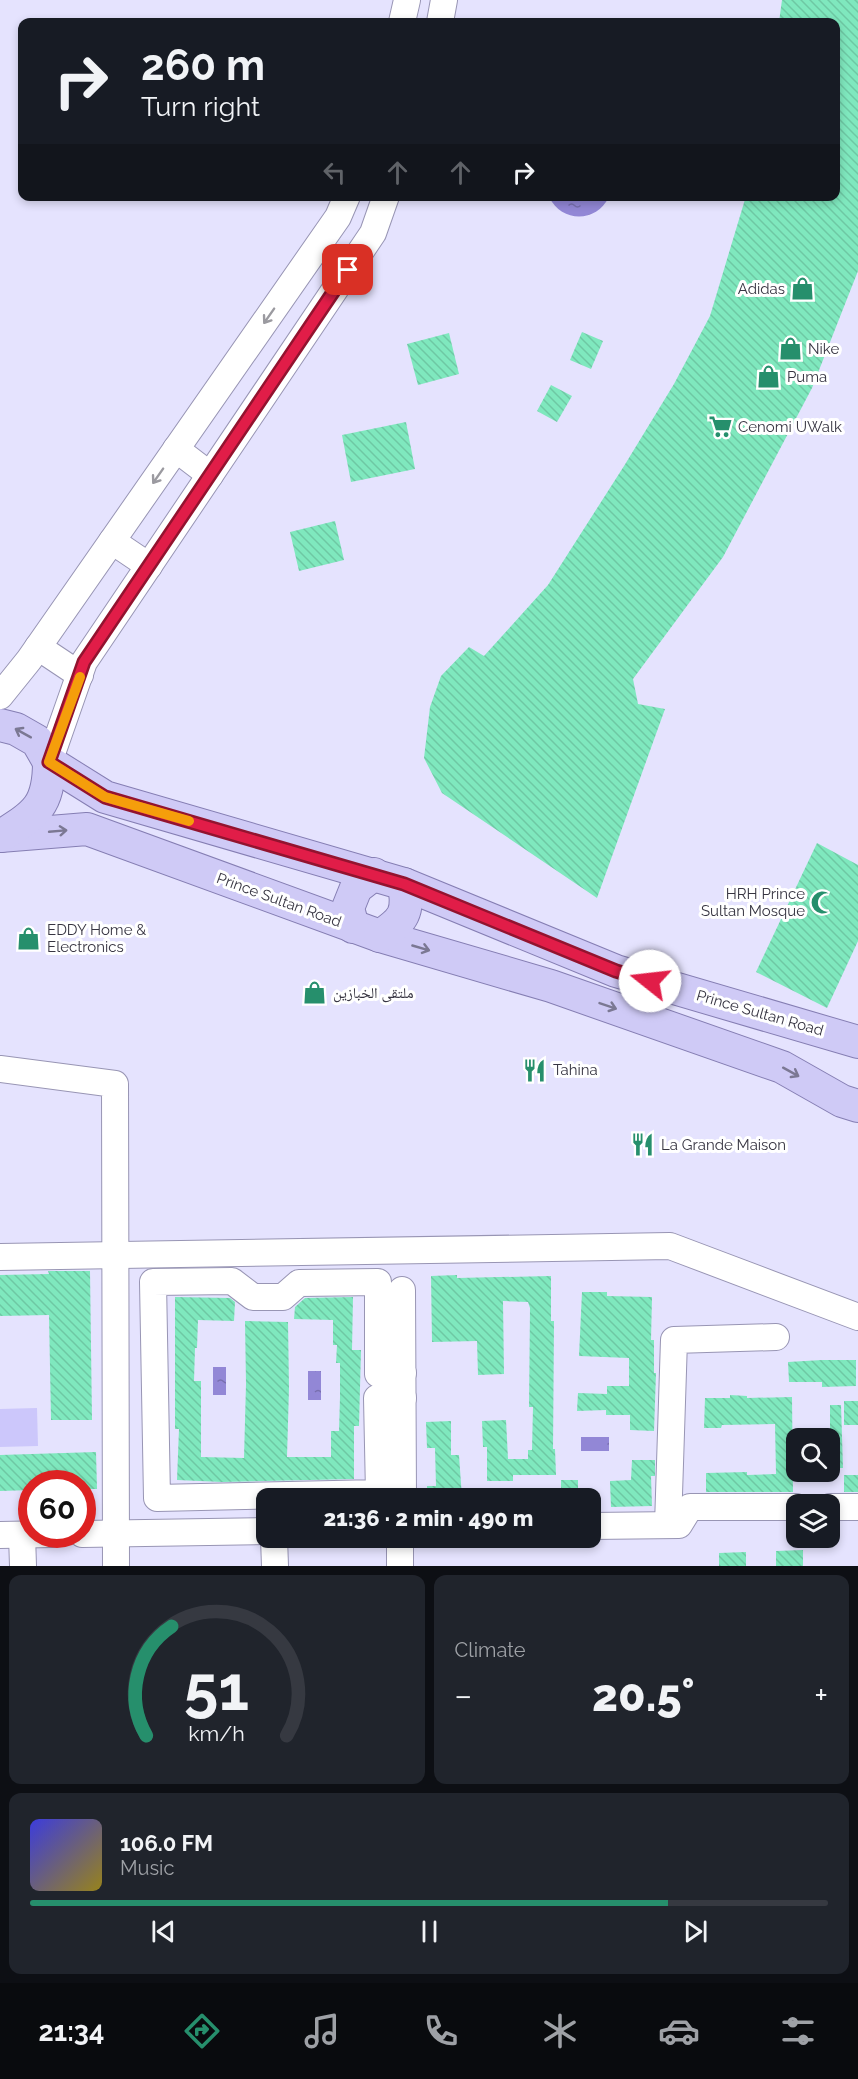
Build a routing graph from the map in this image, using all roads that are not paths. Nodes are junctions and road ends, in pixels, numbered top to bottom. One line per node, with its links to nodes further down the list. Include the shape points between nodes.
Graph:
1 (407, 0): 3 (street)
2 (444, 0): 4 (street)
3 (403, 18)
4 (441, 18)
5 (344, 201): 7 (street, via 338,217)
6 (384, 201): 8 (street, via 373,233)
7 (290, 285): 8 (street); 9 (street, one-way to 9)
8 (324, 306): 10 (street)
9 (176, 449): 10 (street); 11 (street, one-way to 11)
10 (210, 475): 12 (street)
11 (112, 542): 12 (street); 13 (street)
12 (149, 566): 14 (street, via 84,662)
13 (38, 647): 14 (street); 15 (street)
14 (80, 675): 17 (street)
15 (0, 696)
16 (0, 725): 17 (main road, Prince Sultan Road, one-way to 16, via 37,741)
17 (49, 762): 18 (main road, via 49,783 43,801 29,819); 19 (main road, Prince Sultan Road, via 105,797)
18 (0, 836): 21 (main road, Prince Sultan Road, one-way to 21, via 87,829)
19 (374, 874): 20 (main road, Prince Sultan Road); 21 (main road, via 356,888 348,908)
20 (404, 884): 21 (main road, via 407,902 399,923); 22 (main road, Prince Sultan Road, via 616,971)
21 (367, 931): 24 (main road, Prince Sultan Road, one-way to 24, via 551,986 782,1067)
22 (858, 1042)
23 (0, 1069): 25 (street, via 115,1084)
24 (858, 1106)
25 (115, 1255): 26 (street); 28 (street, via 670,1246); 38 (street)
26 (0, 1257)
27 (402, 1290): 30 (street)
28 (858, 1317)
29 (776, 1337): 35 (street, via 674,1340)
30 (403, 1386): 30 (street, via 378,1374 378,1282 299,1283 283,1297 253,1298 232,1281 153,1282 157,1498 379,1493 377,1398); 31 (street)
31 (404, 1488)
32 (786, 1507): 35 (street, via 690,1507 679,1525)
33 (840, 1507): 34 (street)
34 (858, 1507)
35 (668, 1525): 36 (street)
36 (601, 1526)
37 (256, 1531): 38 (street)
38 (115, 1533): 39 (street); 44 (street)
39 (96, 1534)
40 (11, 1535): 43 (street)
41 (274, 1548): 45 (street)
42 (400, 1548): 46 (street)
43 (23, 1566)
44 (116, 1566)
45 (275, 1566)
46 (400, 1566)

